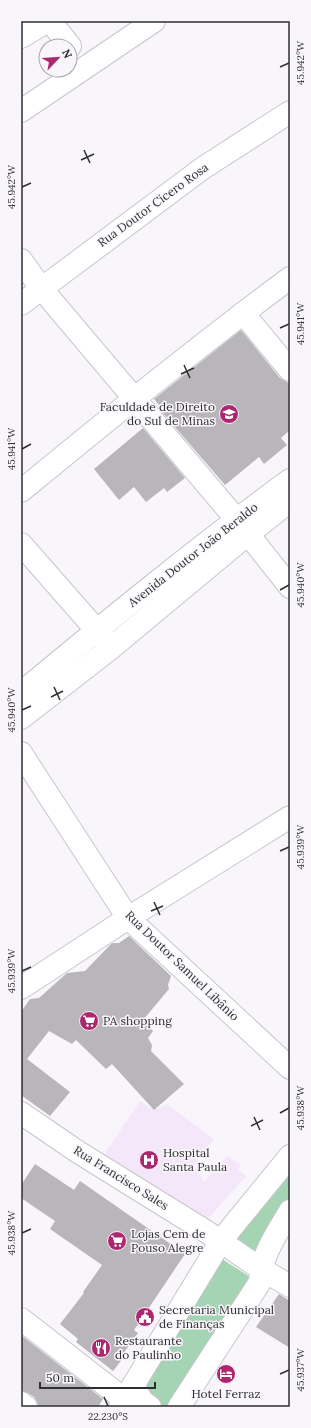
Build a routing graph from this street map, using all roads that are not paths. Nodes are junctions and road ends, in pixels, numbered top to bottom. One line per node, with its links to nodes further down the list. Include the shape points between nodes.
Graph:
1 (49, 21): 3 (street); 4 (street)
2 (154, 21): 6 (street)
3 (21, 37)
4 (63, 38)
5 (78, 56): 6 (street)
6 (87, 67): 7 (street)
7 (21, 111)
8 (290, 112): 11 (street, Rua Doutor Cícero Rosa, via 203,168)
9 (21, 260): 11 (street)
10 (290, 278): 13 (street)
11 (41, 288): 12 (street, Rua Doutor Cícero Rosa); 15 (street)
12 (21, 304)
13 (243, 313): 14 (street); 15 (street)
14 (290, 370)
15 (134, 398): 17 (street); 19 (street)
16 (290, 480): 19 (street, Avenida Doutor João Beraldo)
17 (21, 491)
18 (290, 501): 19 (street, Avenida Doutor João Beraldo)
19 (242, 527): 21 (street); 22 (street, Avenida Doutor João Beraldo); 23 (street, Avenida Doutor João Beraldo)
20 (21, 544): 22 (street)
21 (290, 587)
22 (97, 630): 23 (street); 24 (street, Avenida Doutor João Beraldo)
23 (111, 648): 25 (street, Avenida Doutor João Beraldo)
24 (21, 693)
25 (21, 718)
26 (21, 753): 28 (street, Rua Doutor Samuel Libânio)
27 (290, 816): 28 (street)
28 (128, 918): 29 (street); 30 (street, Rua Doutor Samuel Libânio)
29 (21, 988)
30 (290, 1068)
31 (21, 1113): 34 (street, Rua Francisco Sales, via 78,1152)
32 (289, 1158): 34 (street)
33 (290, 1211): 35 (street, via 268,1249)
34 (221, 1241): 35 (street, Rua Francisco Sales); 38 (street)
35 (261, 1270): 36 (street, Rua Francisco Sales); 42 (street, via 260,1282)
36 (290, 1286)
37 (21, 1319): 38 (street)
38 (127, 1400): 41 (street, via 143,1402)
39 (21, 1403): 40 (street)
40 (26, 1407)
41 (150, 1407)
42 (179, 1407)

